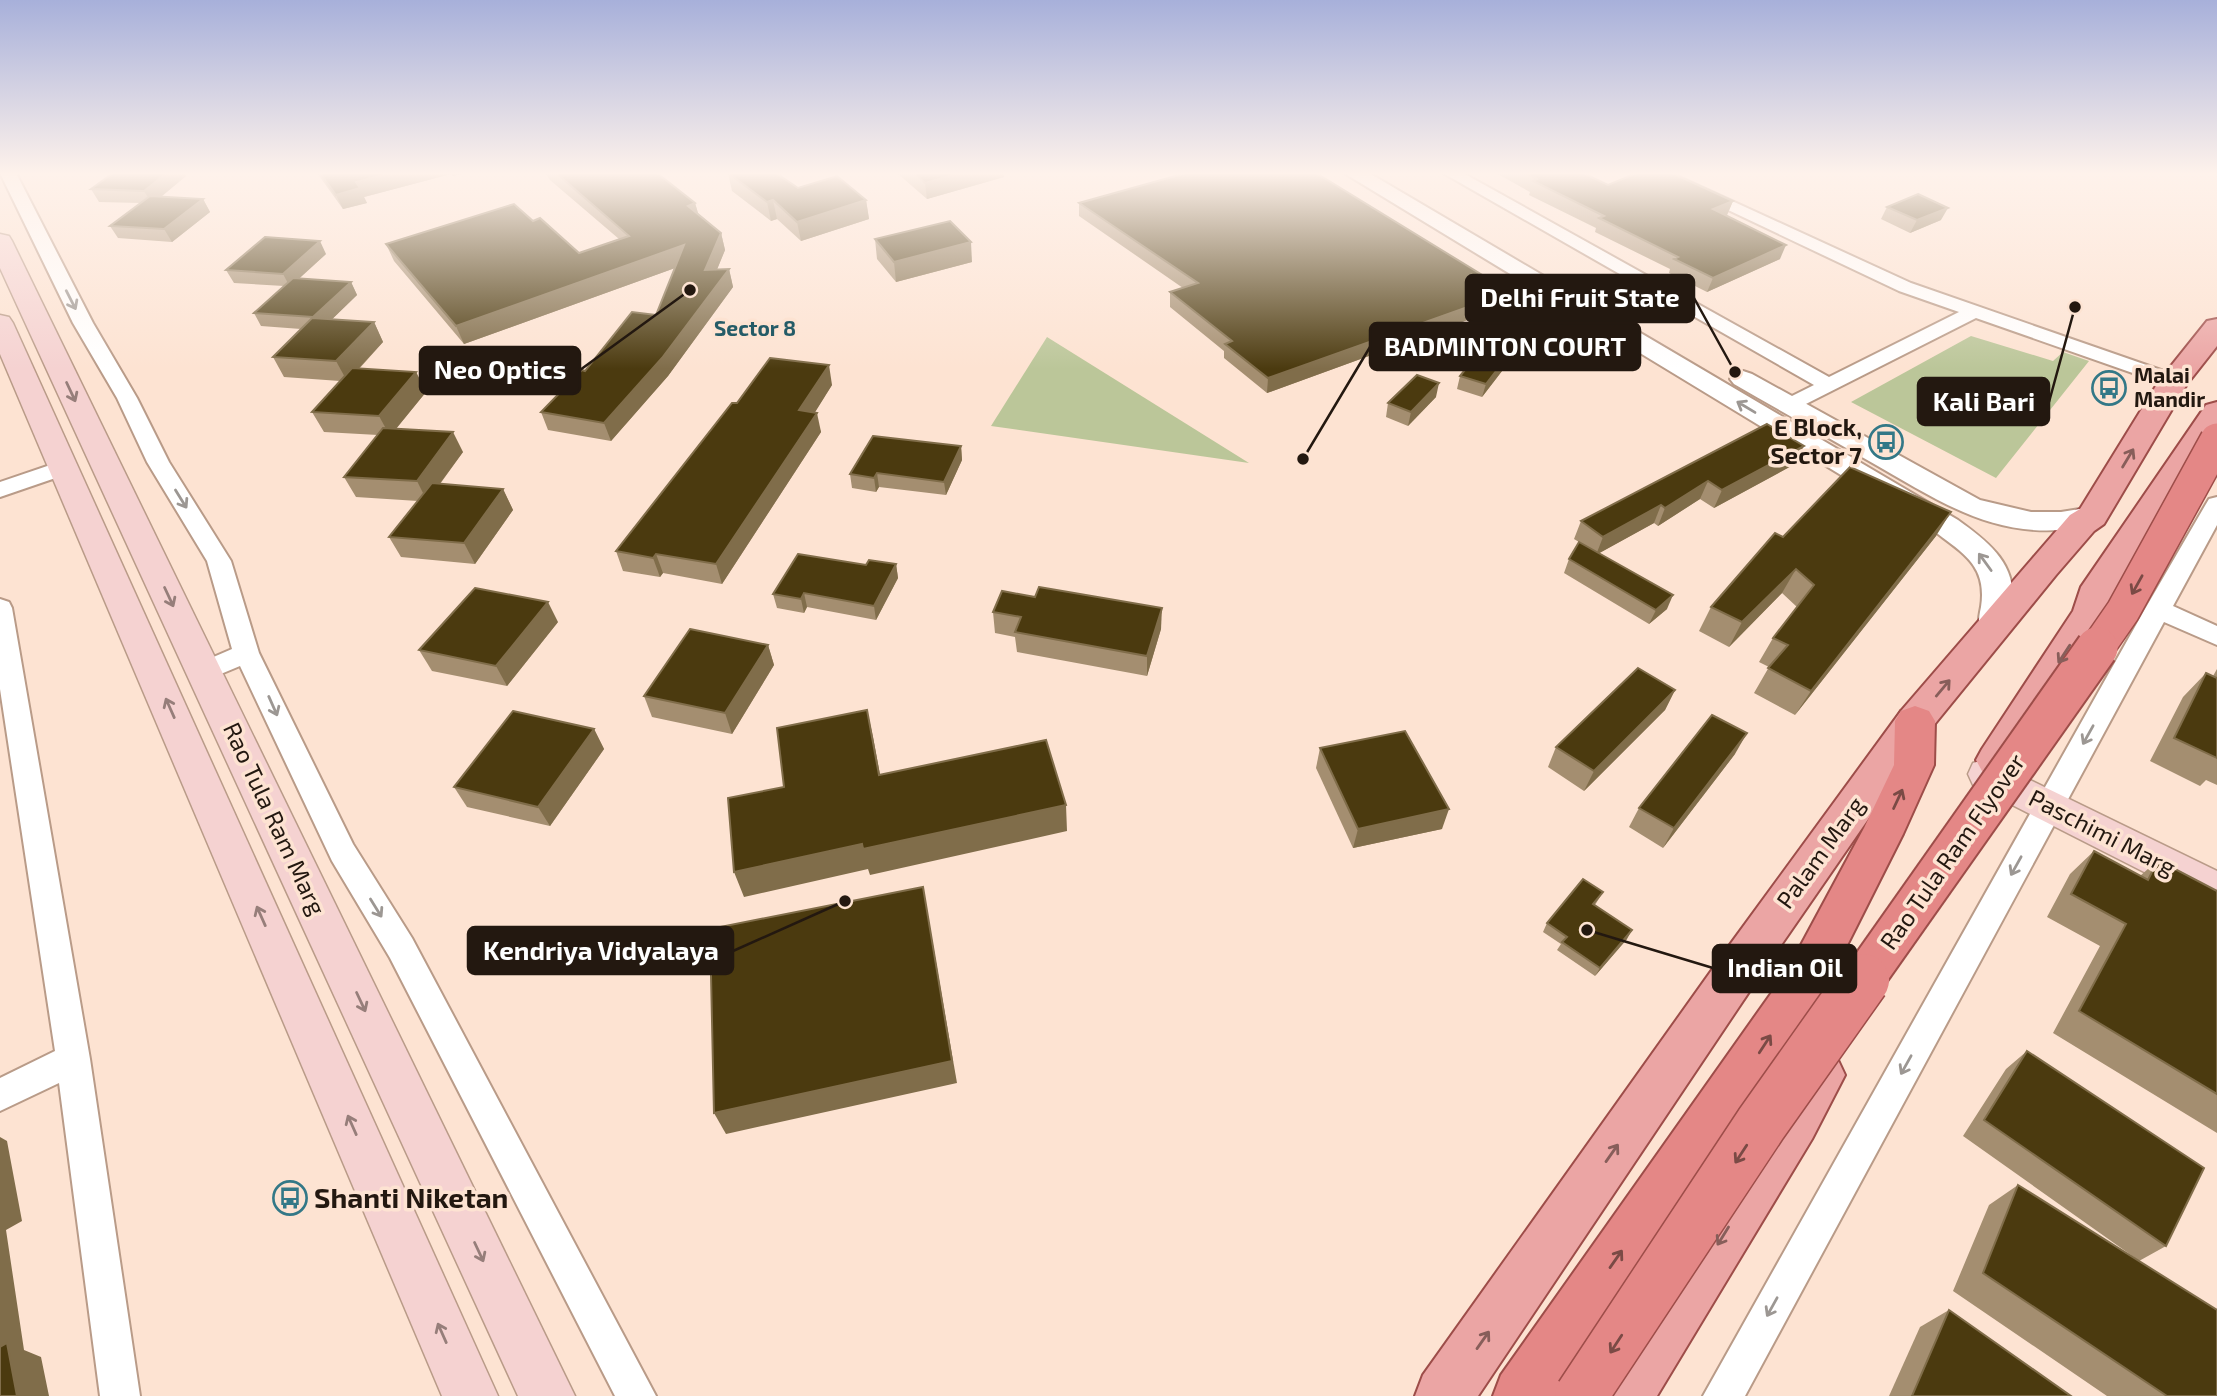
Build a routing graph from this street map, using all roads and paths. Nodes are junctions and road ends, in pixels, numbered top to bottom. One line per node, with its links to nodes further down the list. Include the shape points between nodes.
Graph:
1 (41, 238): 26 (street, one-way to 26, via 158,462 219,561)
2 (1469, 238): 19 (street, one-way to 2)
3 (1502, 238): 14 (street)
4 (1568, 238): 13 (street)
5 (1797, 238): 6 (street)
6 (1801, 240): 8 (street); 9 (street)
7 (0, 241): 27 (main road, Rao Tula Ram Marg, one-way to 27)
8 (1782, 248)
9 (1972, 313): 12 (street); 13 (street)
10 (0, 323): 17 (main road, Rao Tula Ram Marg)
11 (2217, 327): 12 (main road, Palam Marg)
12 (2174, 381): 21 (main road, Palam Marg, one-way to 12)
13 (1829, 384): 14 (street)
14 (1789, 405): 19 (street)
15 (2217, 411): 29 (main road, one-way to 29, via 2094,596 2091,612)
16 (2217, 440): 40 (highway, Rao Tula Ram Flyover, one-way to 40, bridge, via 2123,611 1761,1124)
17 (65, 467): 18 (street); 35 (main road, Rao Tula Ram Marg, one-way to 17)
18 (0, 490)
19 (1923, 496): 21 (street, via 2002,518 2068,523); 24 (street, one-way to 19, via 1998,582 1985,558 1951,529)
20 (2217, 504): 23 (street)
21 (2092, 516): 24 (main road, Palam Marg)
22 (0, 608): 32 (street)
23 (2157, 609): 25 (street); 30 (street, one-way to 30)
24 (1994, 626): 28 (main road, Palam Marg, one-way to 24)
25 (2217, 636)
26 (246, 653): 27 (street); 37 (street, one-way to 37, via 342,852 401,948)
27 (204, 672): 36 (main road, Rao Tula Ram Marg, one-way to 36)
28 (1915, 721): 38 (main road, Palam Marg, one-way to 28); 39 (highway, one-way to 28, via 1803,986 1914,765)
29 (1987, 774): 30 (main road, Paschimi Marg); 41 (main road, one-way to 41, via 1794,1122)
30 (2049, 806): 31 (main road, Paschimi Marg); 42 (street, one-way to 42)
31 (2217, 891)
32 (73, 1059): 33 (street); 34 (street)
33 (0, 1095)
34 (120, 1396)
35 (470, 1396)
36 (547, 1396)
37 (636, 1396)
38 (1444, 1396)
39 (1522, 1396)
40 (1581, 1396)
41 (1624, 1396)
42 (1723, 1396)

